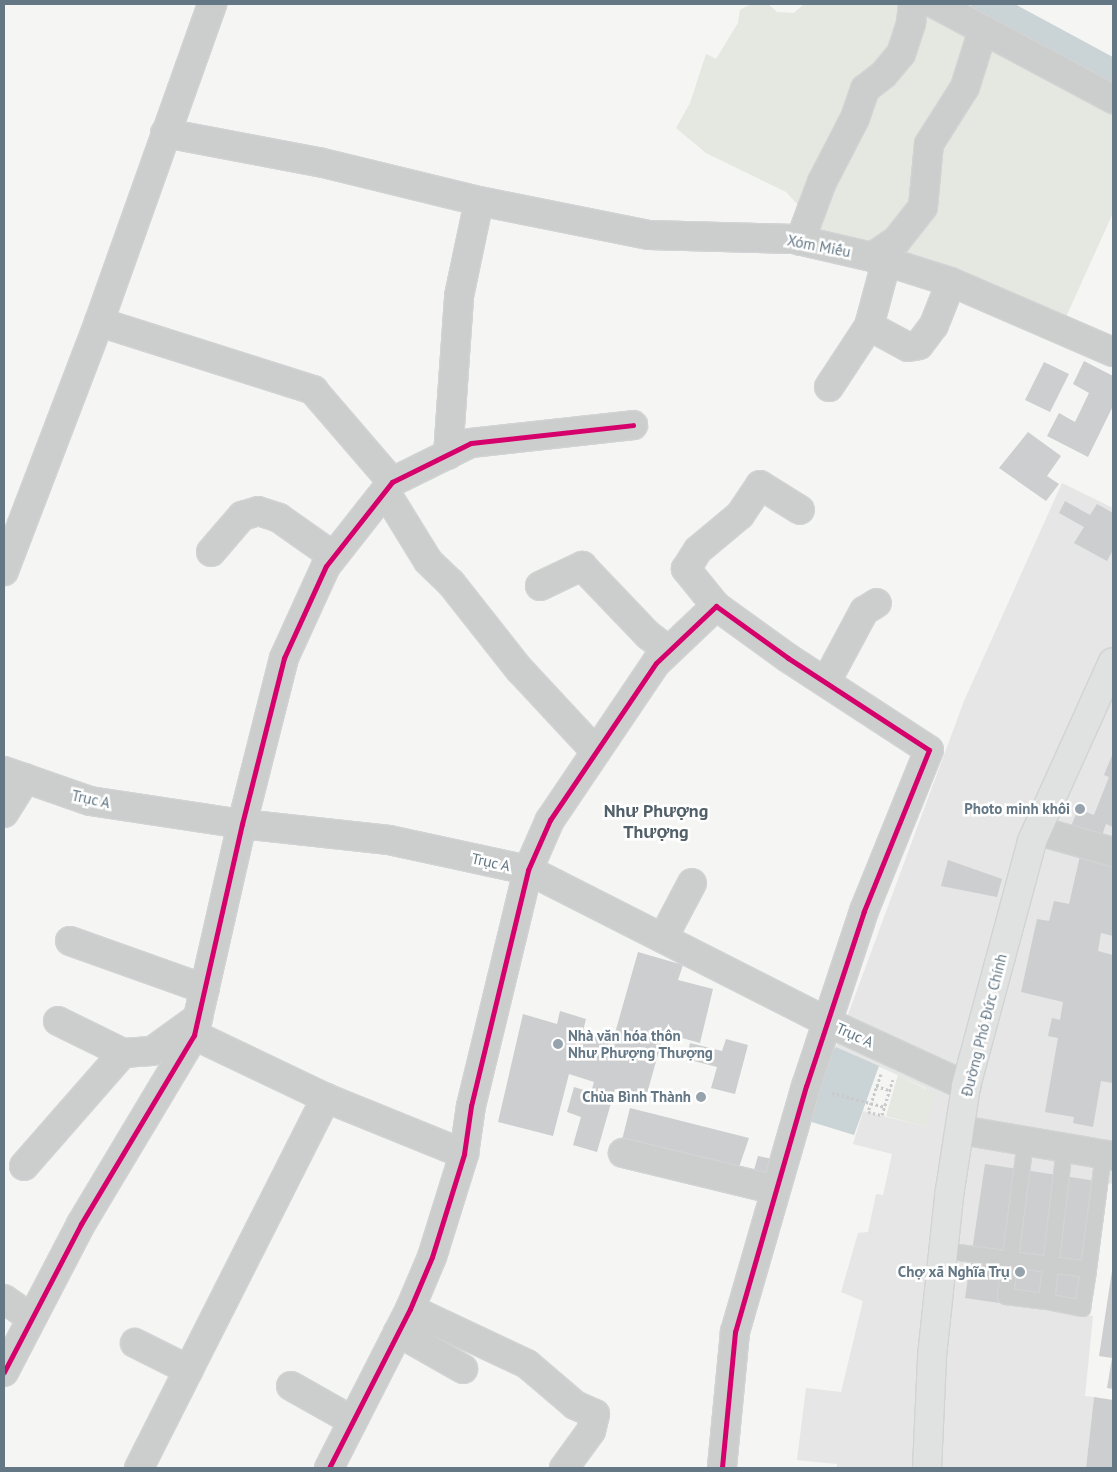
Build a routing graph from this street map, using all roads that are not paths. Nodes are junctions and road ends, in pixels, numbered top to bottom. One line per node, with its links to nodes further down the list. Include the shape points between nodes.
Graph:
1 (212, 4): 6 (street)
2 (913, 4): 8 (street, via 901,54 865,89 855,118 822,182)
3 (934, 4): 4 (street)
4 (983, 30): 5 (street); 9 (street, via 965,87 929,144 923,208)
5 (1113, 99)
6 (164, 133): 7 (street, Xóm Miếu, via 318,162); 11 (street)
7 (478, 201): 8 (street, Xóm Miếu, via 649,235); 16 (street, via 459,296)
8 (800, 241): 9 (street, Xóm Miếu)
9 (879, 260): 10 (street, Xóm Miếu); 12 (street)
10 (951, 282): 12 (street, via 934,325 919,345 908,347); 13 (street, Xóm Miếu)
11 (99, 322): 17 (street, via 313,390); 21 (street)
12 (869, 326): 14 (street)
13 (1113, 352)
14 (829, 387)
15 (633, 425): 16 (street, via 471,442)
16 (448, 456): 17 (street)
17 (389, 486): 20 (street); 28 (street, via 428,561 451,582 519,669)
18 (800, 510): 24 (street, via 760,485 740,515 698,550 686,569)
19 (211, 552): 20 (street, via 242,516 258,511 279,518)
20 (333, 556): 31 (street, via 284,658)
21 (4, 571)
22 (540, 586): 25 (street, via 582,566 648,635)
23 (877, 603): 27 (street, via 864,611)
24 (716, 606): 25 (street); 27 (street)
25 (668, 650): 28 (street)
26 (1113, 662): 32 (main road, Đường Phó Đức Chính)
27 (826, 682): 40 (street, via 929,750 864,911)
28 (596, 752): 34 (street, via 550,820)
29 (15, 775): 30 (street); 31 (street, Trục A, via 90,800)
30 (4, 813)
31 (242, 824): 34 (street, Trục A, via 389,840); 38 (street)
32 (1039, 831): 33 (street); 43 (main road, Đường Phó Đức Chính, via 1032,841)
33 (1113, 852)
34 (528, 870): 36 (street, Trục A); 49 (street, via 471,1106)
35 (692, 883): 36 (street)
36 (663, 938): 40 (street, Trục A)
37 (70, 941): 38 (street)
38 (205, 989): 41 (street)
39 (58, 1021): 42 (street)
40 (829, 1024): 43 (street, Trục A); 52 (street, via 806,1086)
41 (196, 1026): 42 (street, via 152,1051); 44 (street); 59 (street)
42 (123, 1052): 51 (street)
43 (966, 1086): 45 (main road, Đường Phó Đức Chính)
44 (326, 1098): 49 (street); 63 (street)
45 (961, 1130): 46 (street); 53 (main road, Đường Phó Đức Chính)
46 (1025, 1141): 47 (street); 54 (lane)
47 (1064, 1148): 50 (street); 55 (lane)
48 (623, 1153): 52 (street)
49 (464, 1154): 60 (street, via 432,1258)
50 (1108, 1155): 56 (lane)
51 (24, 1166)
52 (776, 1190): 70 (street, via 735,1332)
53 (944, 1250): 54 (lane); 71 (main road, Đường Phó Đức Chính, via 932,1356)
54 (1010, 1258): 55 (lane); 58 (lane, via 1005,1296)
55 (1050, 1263): 56 (lane); 58 (lane)
56 (1088, 1269): 58 (lane, via 1082,1308)
57 (4, 1299): 59 (street)
58 (1046, 1302)
59 (30, 1316): 64 (street)
60 (404, 1320): 62 (street); 66 (street); 69 (street, via 527,1364 575,1405 595,1414 591,1431)
61 (135, 1343): 63 (street)
62 (463, 1369)
63 (189, 1370): 67 (street)
64 (4, 1372)
65 (291, 1386): 66 (street)
66 (353, 1421): 68 (street)
67 (139, 1468)
68 (329, 1468)
69 (564, 1468)
70 (722, 1468)
71 (927, 1468)

